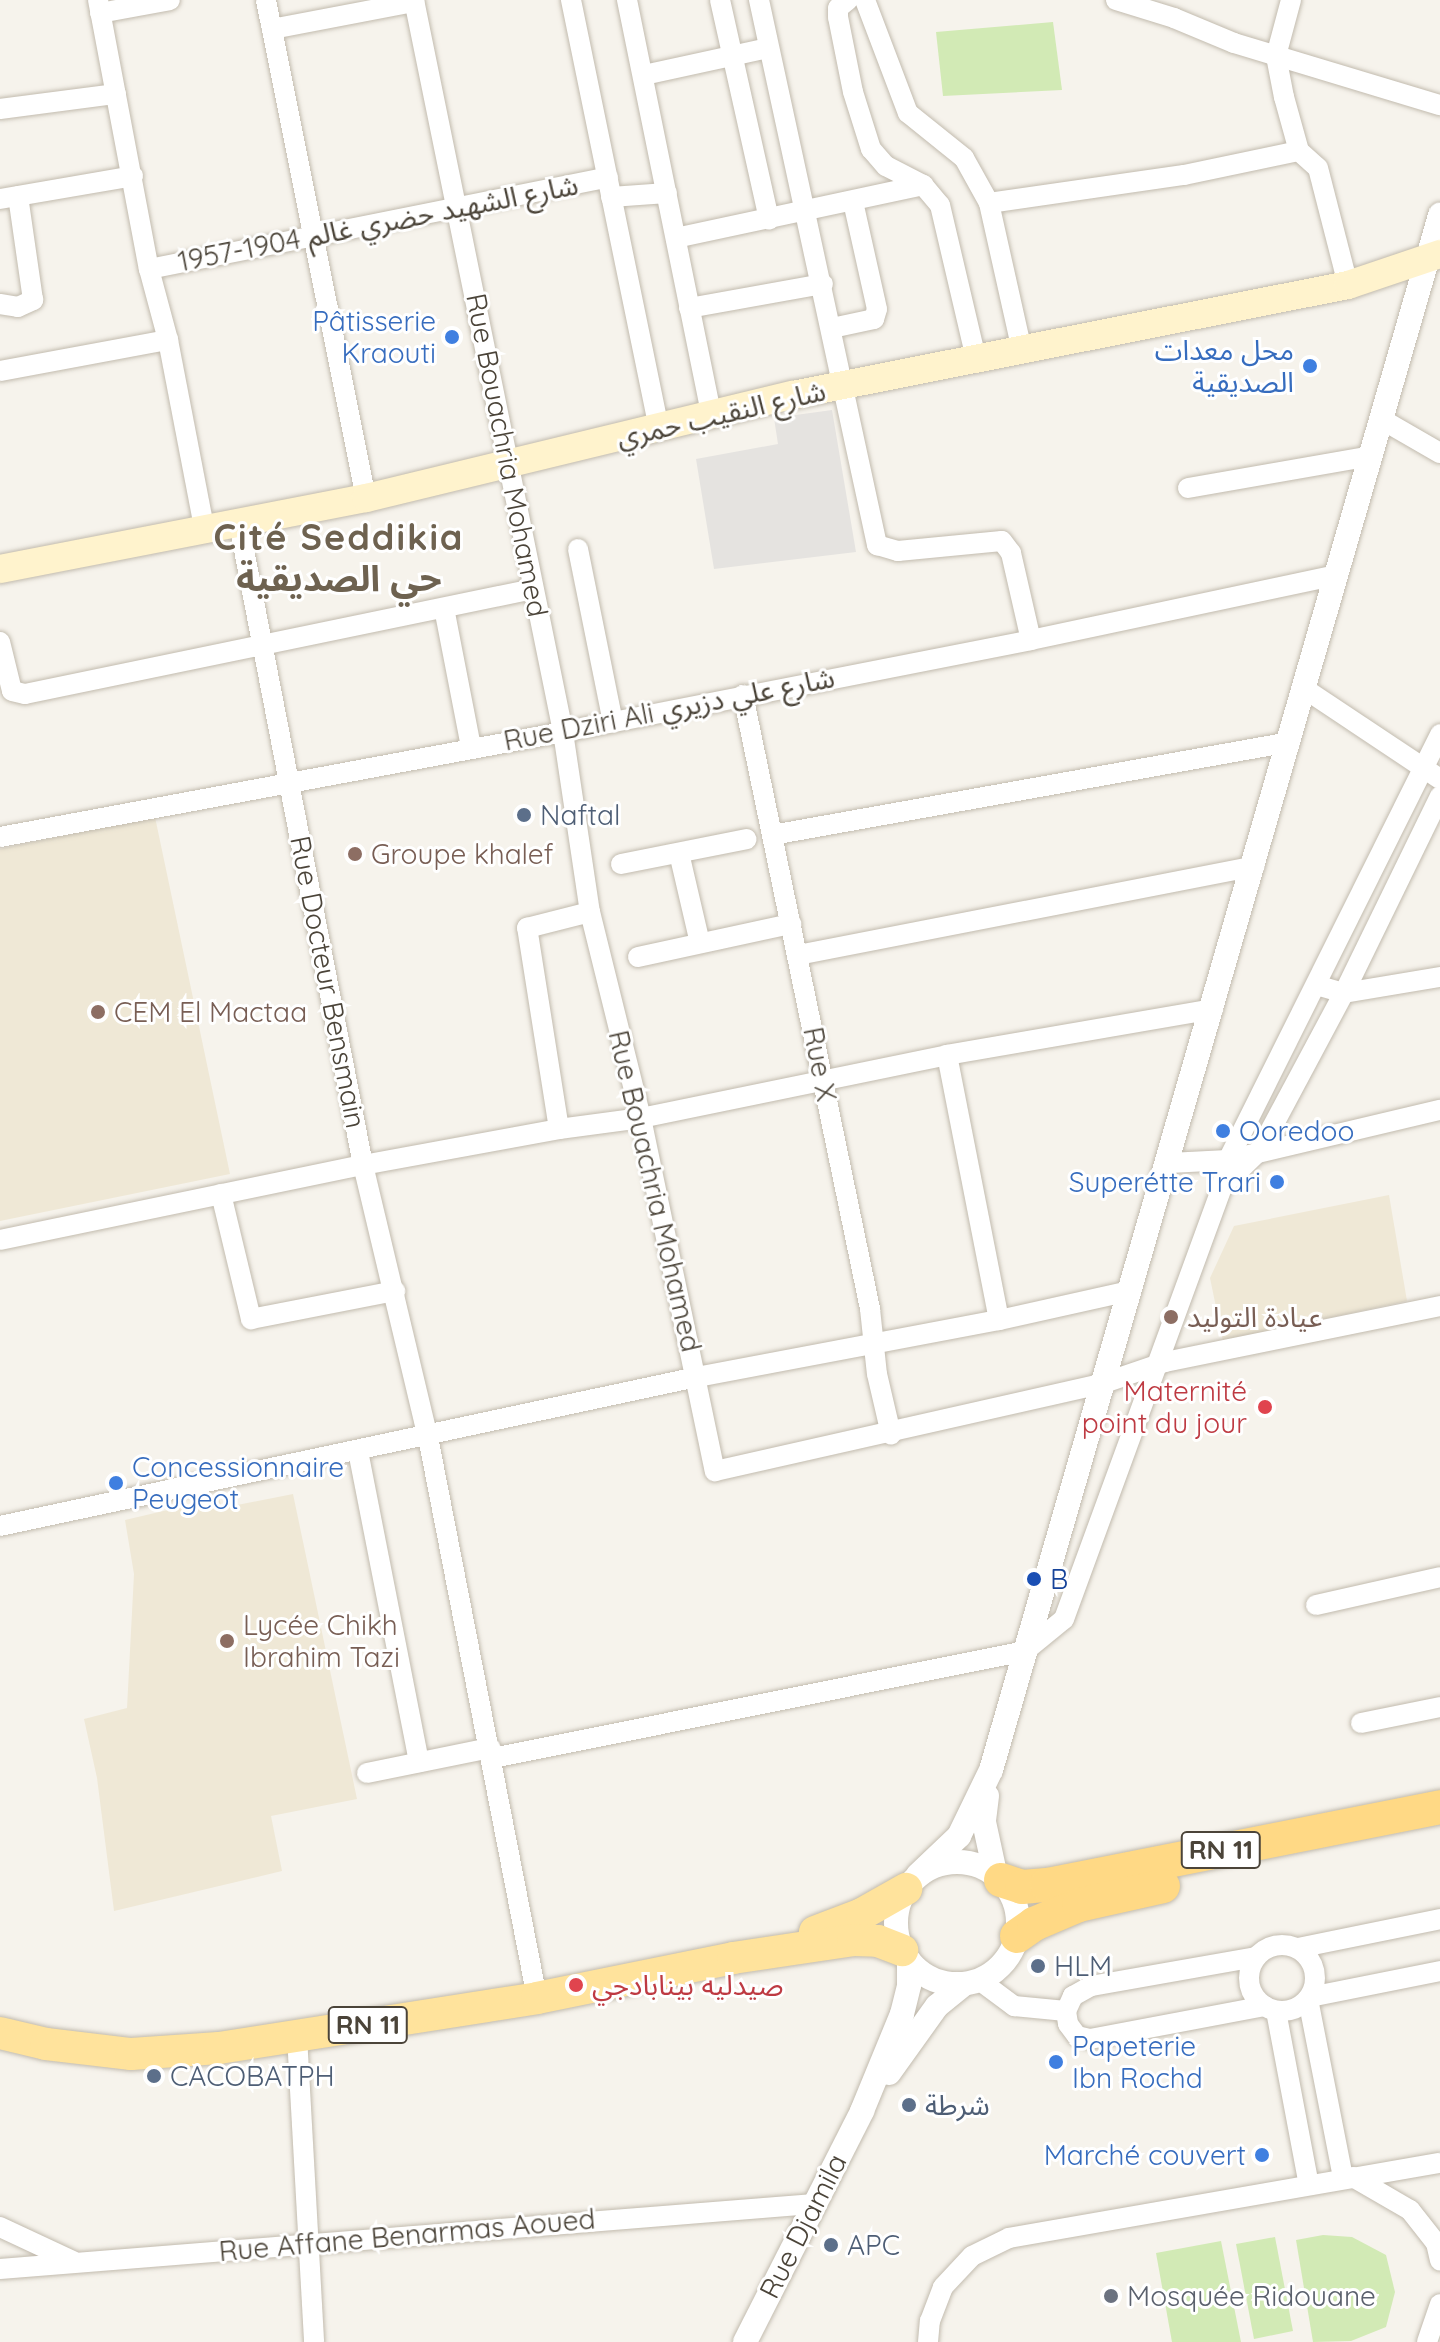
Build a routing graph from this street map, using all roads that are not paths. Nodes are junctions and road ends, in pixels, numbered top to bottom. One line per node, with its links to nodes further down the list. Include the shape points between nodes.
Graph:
1 (170, 0): 12 (street)
2 (266, 0): 13 (street)
3 (571, 0): 24 (street)
4 (627, 0): 17 (street)
5 (720, 0): 15 (street)
6 (759, 0): 14 (street)
7 (848, 0): 23 (street, via 838,8 838,17 871,149 886,166)
8 (865, 0): 28 (street, via 908,113 964,158)
9 (1116, 0): 16 (street)
10 (1291, 0): 16 (street)
11 (414, 1): 13 (street); 29 (street, Rue Bouachria Mohamed)
12 (99, 6): 18 (street)
13 (272, 29): 33 (street)
14 (768, 48): 15 (street); 30 (street)
15 (732, 54): 17 (street); 32 (street)
16 (1276, 56): 19 (street); 21 (street)
17 (644, 75): 25 (street)
18 (116, 94): 20 (street); 22 (street)
19 (1440, 103)
20 (0, 109)
21 (1299, 151): 28 (street, via 1184,175); 38 (street, via 1318,168)
22 (133, 176): 26 (street); 36 (street)
23 (923, 185): 27 (street); 44 (street, via 940,205)
24 (609, 187): 25 (street, شارع الشهيد حضري غالم 1904-1957); 29 (street, شارع الشهيد حضري غالم 1904-1957); 49 (street)
25 (667, 193): 34 (street)
26 (9, 198): 39 (street, via 33,300 18,307)
27 (853, 202): 30 (street); 41 (street, via 877,309 874,319)
28 (989, 203): 43 (street)
29 (458, 208): 33 (street, شارع الشهيد حضري غالم 1904-1957); 52 (street, Rue Bouachria Mohamed)
30 (806, 210): 32 (street); 37 (street)
31 (1440, 215): 35 (street)
32 (769, 220): 34 (street)
33 (314, 235): 36 (street, شارع الشهيد حضري غالم 1904-1957); 54 (street)
34 (676, 238): 40 (street)
35 (1433, 257): 38 (main road, شارع النقيب حمري); 48 (street)
36 (149, 269): 42 (street)
37 (823, 284): 40 (street); 41 (street)
38 (1348, 285): 43 (main road, شارع النقيب حمري)
39 (0, 304)
40 (689, 308): 47 (street)
41 (832, 328): 46 (street)
42 (168, 340): 45 (street); 56 (street)
43 (1022, 351): 44 (main road, شارع النقيب حمري)
44 (976, 358): 46 (main road, شارع النقيب حمري)
45 (0, 371)
46 (845, 385): 47 (main road, شارع النقيب حمري); 62 (street, via 877,545 898,551 1002,541 1011,553)
47 (712, 417): 49 (main road, شارع النقيب حمري)
48 (1381, 419): 50 (street); 51 (street)
49 (659, 429): 52 (main road, شارع النقيب حمري)
50 (1440, 453)
51 (1371, 456): 53 (street); 59 (street)
52 (509, 462): 54 (main road, شارع النقيب حمري); 60 (street, Rue Bouachria Mohamed)
53 (1188, 488)
54 (366, 498): 55 (main road, شارع النقيب حمري)
55 (239, 524): 56 (main road, شارع النقيب حمري); 64 (street, Rue Docteur Bensmain)
56 (205, 532): 58 (main road, شارع النقيب حمري)
57 (578, 549): 67 (street)
58 (0, 569)
59 (1337, 575): 62 (street, Rue Dziri Ali شارع علي دزيري); 65 (street)
60 (533, 589): 61 (street); 68 (street, Rue Bouachria Mohamed)
61 (444, 608): 64 (street); 71 (street)
62 (1031, 640): 66 (street, Rue Dziri Ali شارع علي دزيري)
63 (0, 642): 64 (street, via 12,691 25,694)
64 (265, 645): 74 (street, Rue Docteur Bensmain)
65 (1305, 689): 70 (street); 72 (street)
66 (743, 695): 67 (street, Rue Dziri Ali شارع علي دزيري); 76 (street, Rue X)
67 (613, 722): 68 (street, Rue Dziri Ali شارع علي دزيري)
68 (563, 732): 71 (street, Rue Dziri Ali شارع علي دزيري); 82 (street, Rue Bouachria Mohamed)
69 (1440, 734): 72 (street)
70 (1290, 742): 76 (street); 81 (street)
71 (471, 747): 74 (street, Rue Dziri Ali شارع علي دزيري)
72 (1420, 768): 73 (street); 88 (street)
73 (1440, 779)
74 (290, 780): 77 (street, Rue Dziri Ali شارع علي دزيري); 99 (street, Rue Docteur Bensmain)
75 (1440, 796): 89 (street)
76 (772, 835): 83 (street, Rue X)
77 (0, 837)
78 (747, 839): 79 (street)
79 (679, 853): 80 (street); 84 (street)
80 (621, 864)
81 (1254, 866): 85 (street); 90 (street)
82 (590, 912): 94 (street, Rue Bouachria Mohamed); 95 (street, via 527,928)
83 (791, 924): 84 (street); 85 (street, Rue X)
84 (700, 943): 86 (street)
85 (798, 955): 92 (street, Rue X)
86 (638, 957)
87 (1440, 977): 89 (street)
88 (1316, 985): 89 (street); 97 (street)
89 (1344, 993): 96 (street)
90 (1213, 1009): 91 (street); 98 (street)
91 (947, 1055): 92 (street); 106 (street)
92 (823, 1080): 94 (street); 107 (street, Rue X)
93 (1440, 1110): 96 (street)
94 (641, 1118): 95 (street); 109 (street, Rue Bouachria Mohamed)
95 (559, 1129): 99 (street)
96 (1260, 1150): 97 (street); 100 (street)
97 (1228, 1160): 98 (street); 100 (street)
98 (1169, 1163): 104 (street)
99 (363, 1165): 101 (street); 103 (street, Rue Docteur Bensmain)
100 (1222, 1187): 108 (street)
101 (221, 1194): 102 (street); 103 (street, via 251,1319)
102 (0, 1240)
103 (395, 1291): 112 (street, Rue Docteur Bensmain)
104 (1130, 1291): 106 (street); 110 (street)
105 (1440, 1306): 108 (street)
106 (999, 1320): 107 (street)
107 (874, 1344): 109 (street); 111 (street, Rue X)
108 (1155, 1366): 110 (street); 117 (street, via 1064,1619)
109 (697, 1377): 111 (street, Rue Bouachria Mohamed, via 715,1471); 112 (street)
110 (1104, 1383): 111 (street); 117 (street)
111 (891, 1434)
112 (428, 1437): 113 (street); 120 (street, Rue Docteur Bensmain)
113 (358, 1451): 114 (street); 121 (street)
114 (0, 1526)
115 (1440, 1577): 116 (street)
116 (1316, 1605)
117 (1025, 1651): 120 (street); 122 (street)
118 (1440, 1707): 119 (street)
119 (1361, 1723)
120 (492, 1753): 121 (street); 136 (street, Rue Docteur Bensmain)
121 (419, 1762): 123 (street)
122 (991, 1770): 126 (street, via 984,1822); 127 (street, via 959,1836)
123 (367, 1773)
124 (1440, 1807): 126 (highway, RN 11, via 1047,1885 1022,1887)
125 (1440, 1830): 129 (highway, RN 11, via 1086,1903)
126 (998, 1877): 127 (street, via 980,1866 956,1862 932,1866); 129 (street, via 1015,1901)
127 (912, 1882): 131 (street, via 896,1919); 133 (main road, RN 11, via 843,1923)
128 (1440, 1919): 130 (street)
129 (1017, 1936): 135 (street, via 1004,1963)
130 (1298, 1948): 132 (street, via 1274,1946); 137 (street, via 1313,1965 1315,1987)
131 (906, 1955): 133 (main road, RN 11, via 867,1939); 135 (street, via 928,1977); 142 (street, via 909,1985 902,2014)
132 (1256, 1957): 138 (street, via 1251,1989); 139 (street, via 1091,1986 1073,1996)
133 (733, 1958): 136 (main road, RN 11)
134 (1440, 1971): 137 (street)
135 (972, 1982): 139 (street, via 1014,2006); 142 (street, via 926,2019)
136 (537, 1998): 141 (main road, RN 11)
137 (1309, 1998): 138 (street, via 1294,2009); 144 (street)
138 (1270, 2008): 139 (street, via 1090,2039 1077,2036); 145 (street)
139 (1066, 2011)
140 (0, 2033): 141 (main road, RN 11, via 131,2054)
141 (297, 2036): 148 (street)
142 (862, 2111): 146 (street, Rue Djamila)
143 (1440, 2163): 144 (street)
144 (1348, 2178): 145 (street); 149 (street, via 1410,2210 1436,2243)
145 (1309, 2185): 153 (street, via 1009,2238 972,2256 943,2287)
146 (814, 2204): 148 (street, Rue Affane Benarmas Aoued); 155 (street, Rue Djamila)
147 (0, 2227): 150 (street)
148 (307, 2243): 150 (street, Rue Affane Benarmas Aoued); 154 (street)
149 (1440, 2261)
150 (77, 2262): 151 (street, Rue Affane Benarmas Aoued)
151 (0, 2269)
152 (1440, 2304): 156 (street)
153 (924, 2341)
154 (314, 2342)
155 (745, 2342)
156 (1427, 2342)

